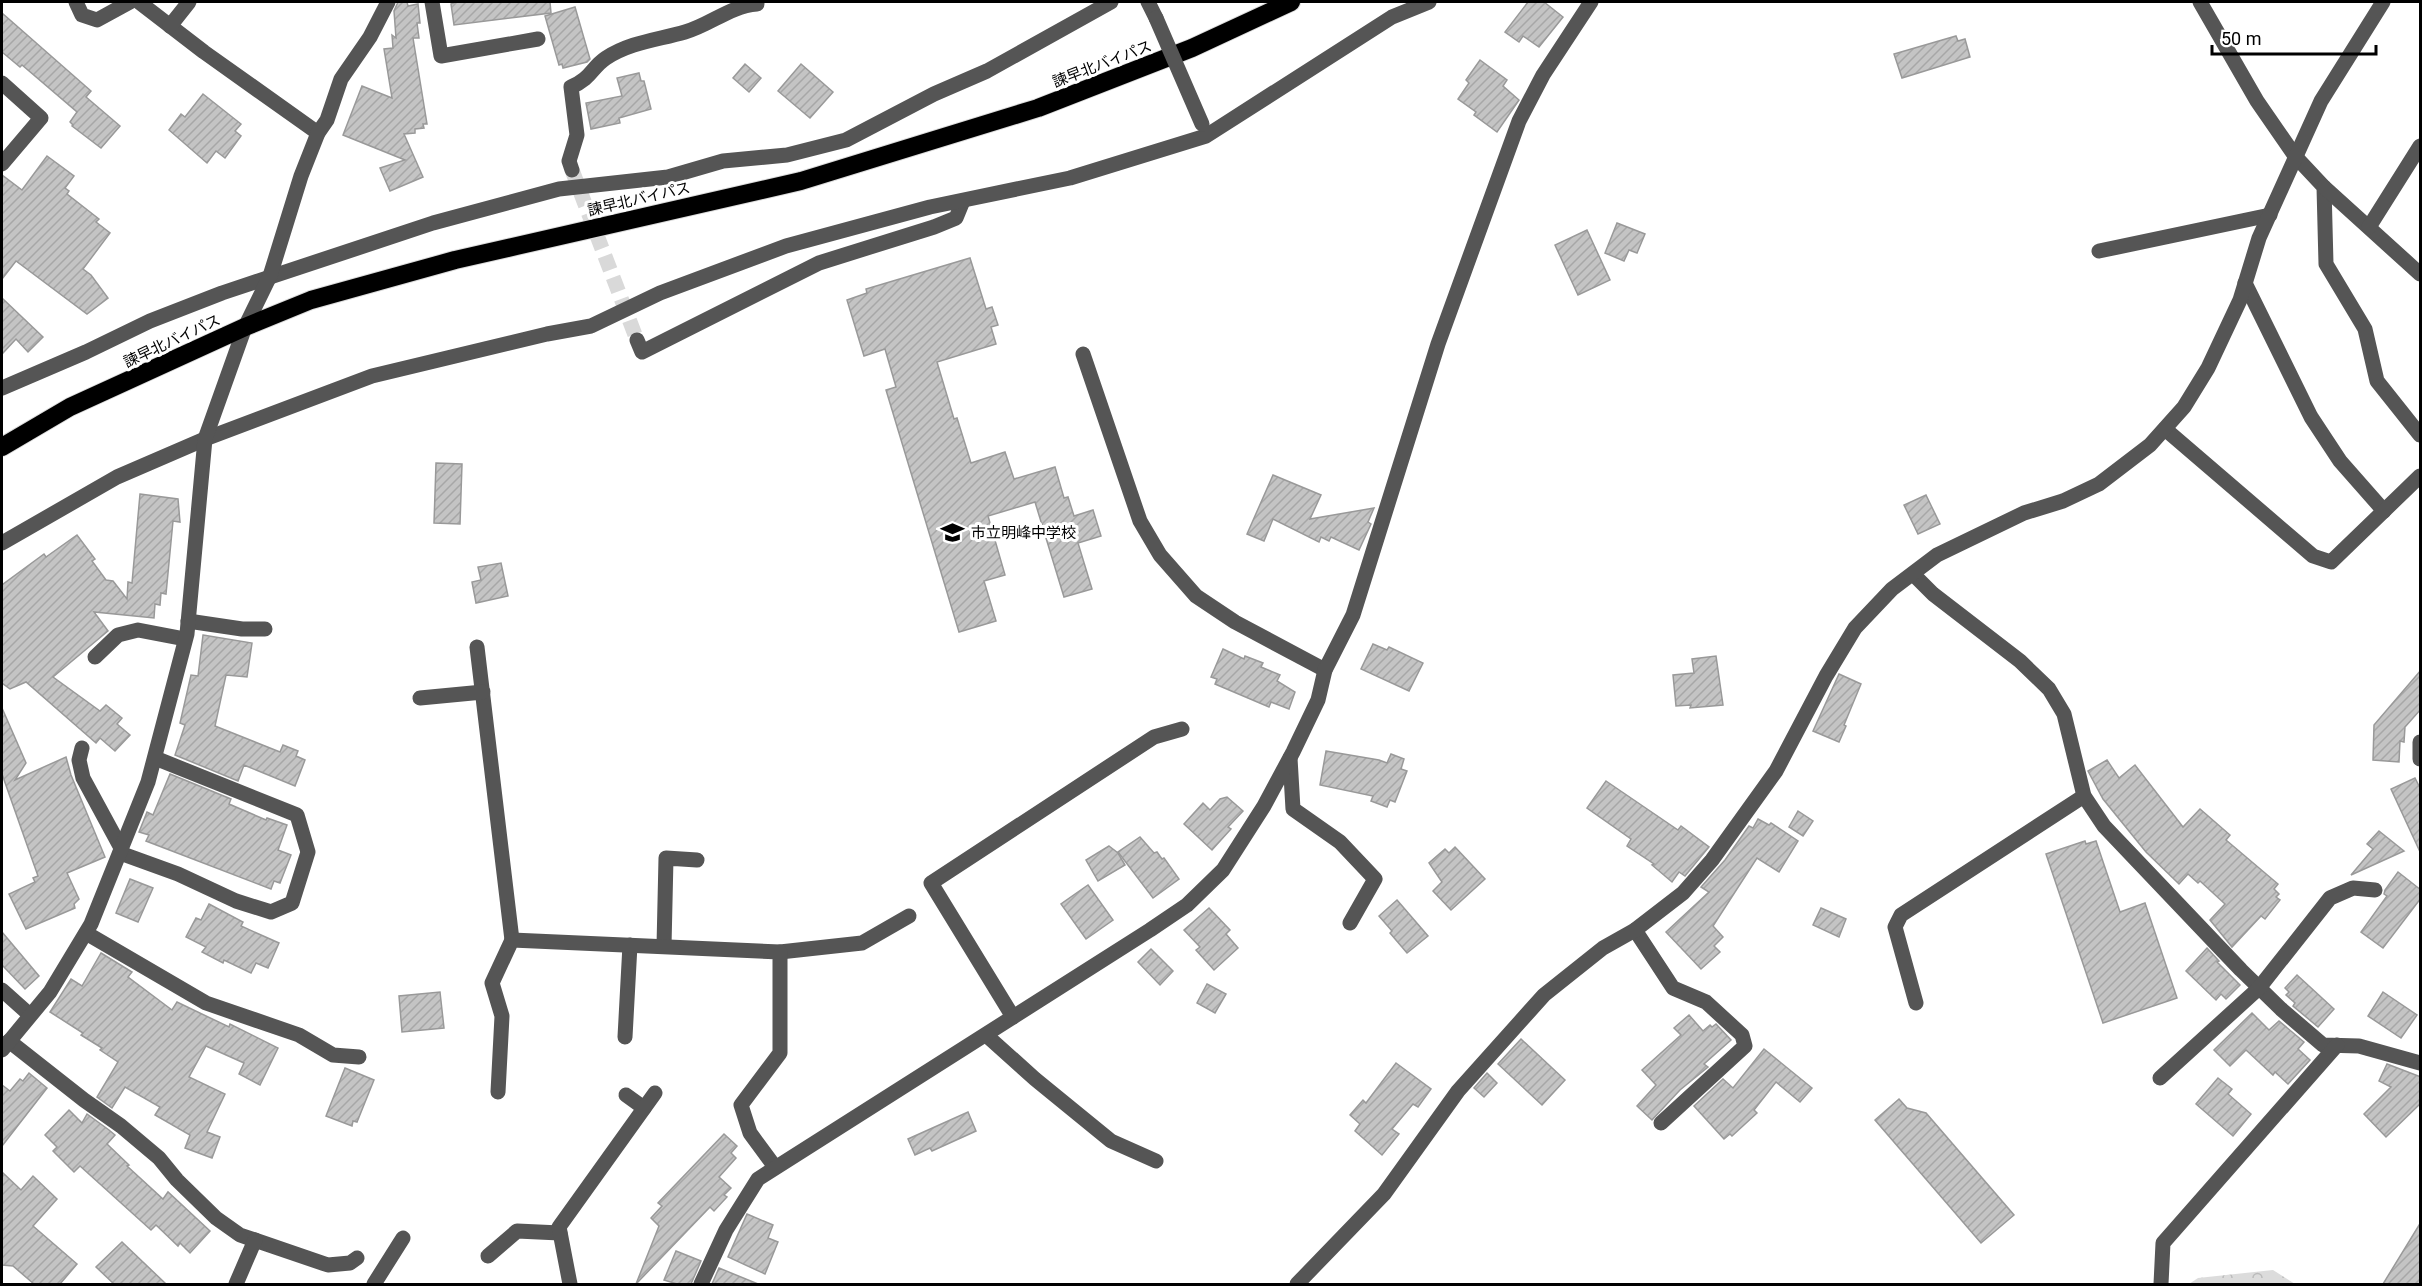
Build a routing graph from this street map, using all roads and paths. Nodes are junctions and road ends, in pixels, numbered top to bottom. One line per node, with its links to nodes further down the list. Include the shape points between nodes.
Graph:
1 (76, 2): 2 (street, via 82,15 97,20)
2 (130, 2)
3 (139, 2): 15 (street)
4 (189, 2): 15 (street)
5 (388, 2): 19 (street, via 341,79 327,120)
6 (432, 2): 16 (street, via 441,56)
7 (1111, 2): 30 (street, via 987,71 846,140 787,155 723,160 668,177 559,189 433,223)
8 (1149, 2): 18 (street, bridge)
9 (1291, 2): 32 (highway, 諫早北バイパス, via 1192,48 1038,108 801,181 444,263 311,300)
10 (1430, 2): 18 (street, via 1392,17)
11 (1591, 2): 49 (street, via 1543,75 1520,121 1438,344 1353,615)
12 (2200, 2): 21 (street, via 2257,101)
13 (2383, 2): 21 (street, via 2321,101)
14 (757, 4): 23 (street, via 743,5 686,32 620,50 603,60 586,81 571,87 577,135 569,161)
15 (170, 26): 19 (street)
16 (538, 39)
17 (2, 83): 22 (street, via 41,118)
18 (1204, 130): 25 (street, via 1070,178)
19 (318, 133): 30 (street)
20 (2421, 146): 27 (street)
21 (2295, 156): 24 (street); 26 (street)
22 (2, 164)
23 (572, 170)
24 (2324, 187): 27 (street); 37 (street, via 2326,264 2365,329 2377,381)
25 (963, 201): 33 (street, via 956,218 819,263 642,352); 38 (street, via 786,246 660,293 591,326 372,376)
26 (2270, 214): 28 (street); 31 (street)
27 (2369, 227): 29 (street)
28 (2098, 251)
29 (2421, 274)
30 (270, 276): 32 (street); 35 (street, via 150,321)
31 (2245, 283): 36 (street, via 2208,368); 41 (street, via 2310,417 2340,461)
32 (245, 327): 38 (street); 39 (highway, 諫早北バイパス, via 70,407)
33 (637, 340)
34 (1083, 354): 49 (street, via 1140,521 1160,555 1196,596 1235,622)
35 (2, 388)
36 (2165, 429): 41 (street, via 2313,556 2331,562); 43 (street, via 2098,484 2063,501 2024,513 1937,555)
37 (2421, 435)
38 (204, 439): 42 (street, via 117,477); 44 (street)
39 (2, 447)
40 (2421, 476): 41 (street)
41 (2384, 511)
42 (2, 543)
43 (1913, 574): 58 (street, via 2049,689 2064,714); 64 (street, via 1892,589 1855,628 1776,771 1712,860 1683,893)
44 (188, 621): 45 (street); 46 (street)
45 (265, 629)
46 (185, 639): 48 (street, via 138,630 118,636); 55 (street)
47 (477, 646): 50 (street)
48 (95, 657)
49 (1325, 670): 56 (street, via 1318,700)
50 (483, 692): 51 (street); 66 (street)
51 (420, 698)
52 (1182, 729): 74 (street, via 1154,737 931,883)
53 (2421, 742): 57 (street)
54 (82, 748): 59 (street, via 79,760 83,778)
55 (155, 758): 59 (street); 59 (street, via 297,815 308,852 292,903 271,912 236,901)
56 (1290, 758): 63 (street, via 1293,809 1340,842 1376,879); 74 (street, via 1223,870 1187,905)
57 (2421, 759)
58 (2084, 796): 70 (street, via 2104,826); 72 (street, via 1901,915 1895,927)
59 (121, 850): 65 (street)
60 (697, 860): 68 (street, via 666,858)
61 (2375, 890): 70 (street, via 2353,888 2330,898)
62 (909, 916): 69 (street, via 862,943)
63 (1350, 923)
64 (1635, 930): 86 (street, via 1673,988 1707,1002 1742,1035 1745,1046); 98 (street, via 1603,948 1544,995 1458,1091 1384,1194)
65 (86, 933): 73 (street, via 50,992); 79 (street, via 206,1003 299,1035 333,1055)
66 (512, 940): 67 (street); 82 (street, via 492,983 502,1016)
67 (630, 945): 68 (street); 76 (street)
68 (664, 946): 69 (street)
69 (780, 952): 88 (street, via 780,1053 741,1105 750,1133)
70 (2259, 988): 78 (street, via 2323,1045); 81 (street)
71 (2, 990): 73 (street)
72 (1916, 1003)
73 (30, 1015): 77 (street)
74 (1013, 1017): 75 (street)
75 (986, 1035): 87 (street, via 1112,1141); 88 (street)
76 (625, 1037)
77 (5, 1045): 91 (street, via 122,1126 159,1158 216,1218 240,1235)
78 (2337, 1045): 80 (street, via 2359,1046); 99 (street, via 2163,1243)
79 (359, 1057)
80 (2421, 1063)
81 (2160, 1078)
82 (498, 1092)
83 (655, 1093): 85 (street)
84 (626, 1095): 85 (street)
85 (644, 1108): 89 (street, via 559,1227)
86 (1660, 1123)
87 (1156, 1161)
88 (775, 1167): 97 (street, via 758,1179 726,1230)
89 (560, 1233): 92 (street, via 517,1231); 96 (street)
90 (403, 1238): 95 (street)
91 (255, 1240): 93 (street, via 328,1265 350,1263); 94 (street)
92 (488, 1256)
93 (357, 1258)
94 (236, 1284)
95 (374, 1284)
96 (570, 1284)
97 (701, 1284)
98 (1297, 1284)
99 (2161, 1284)

